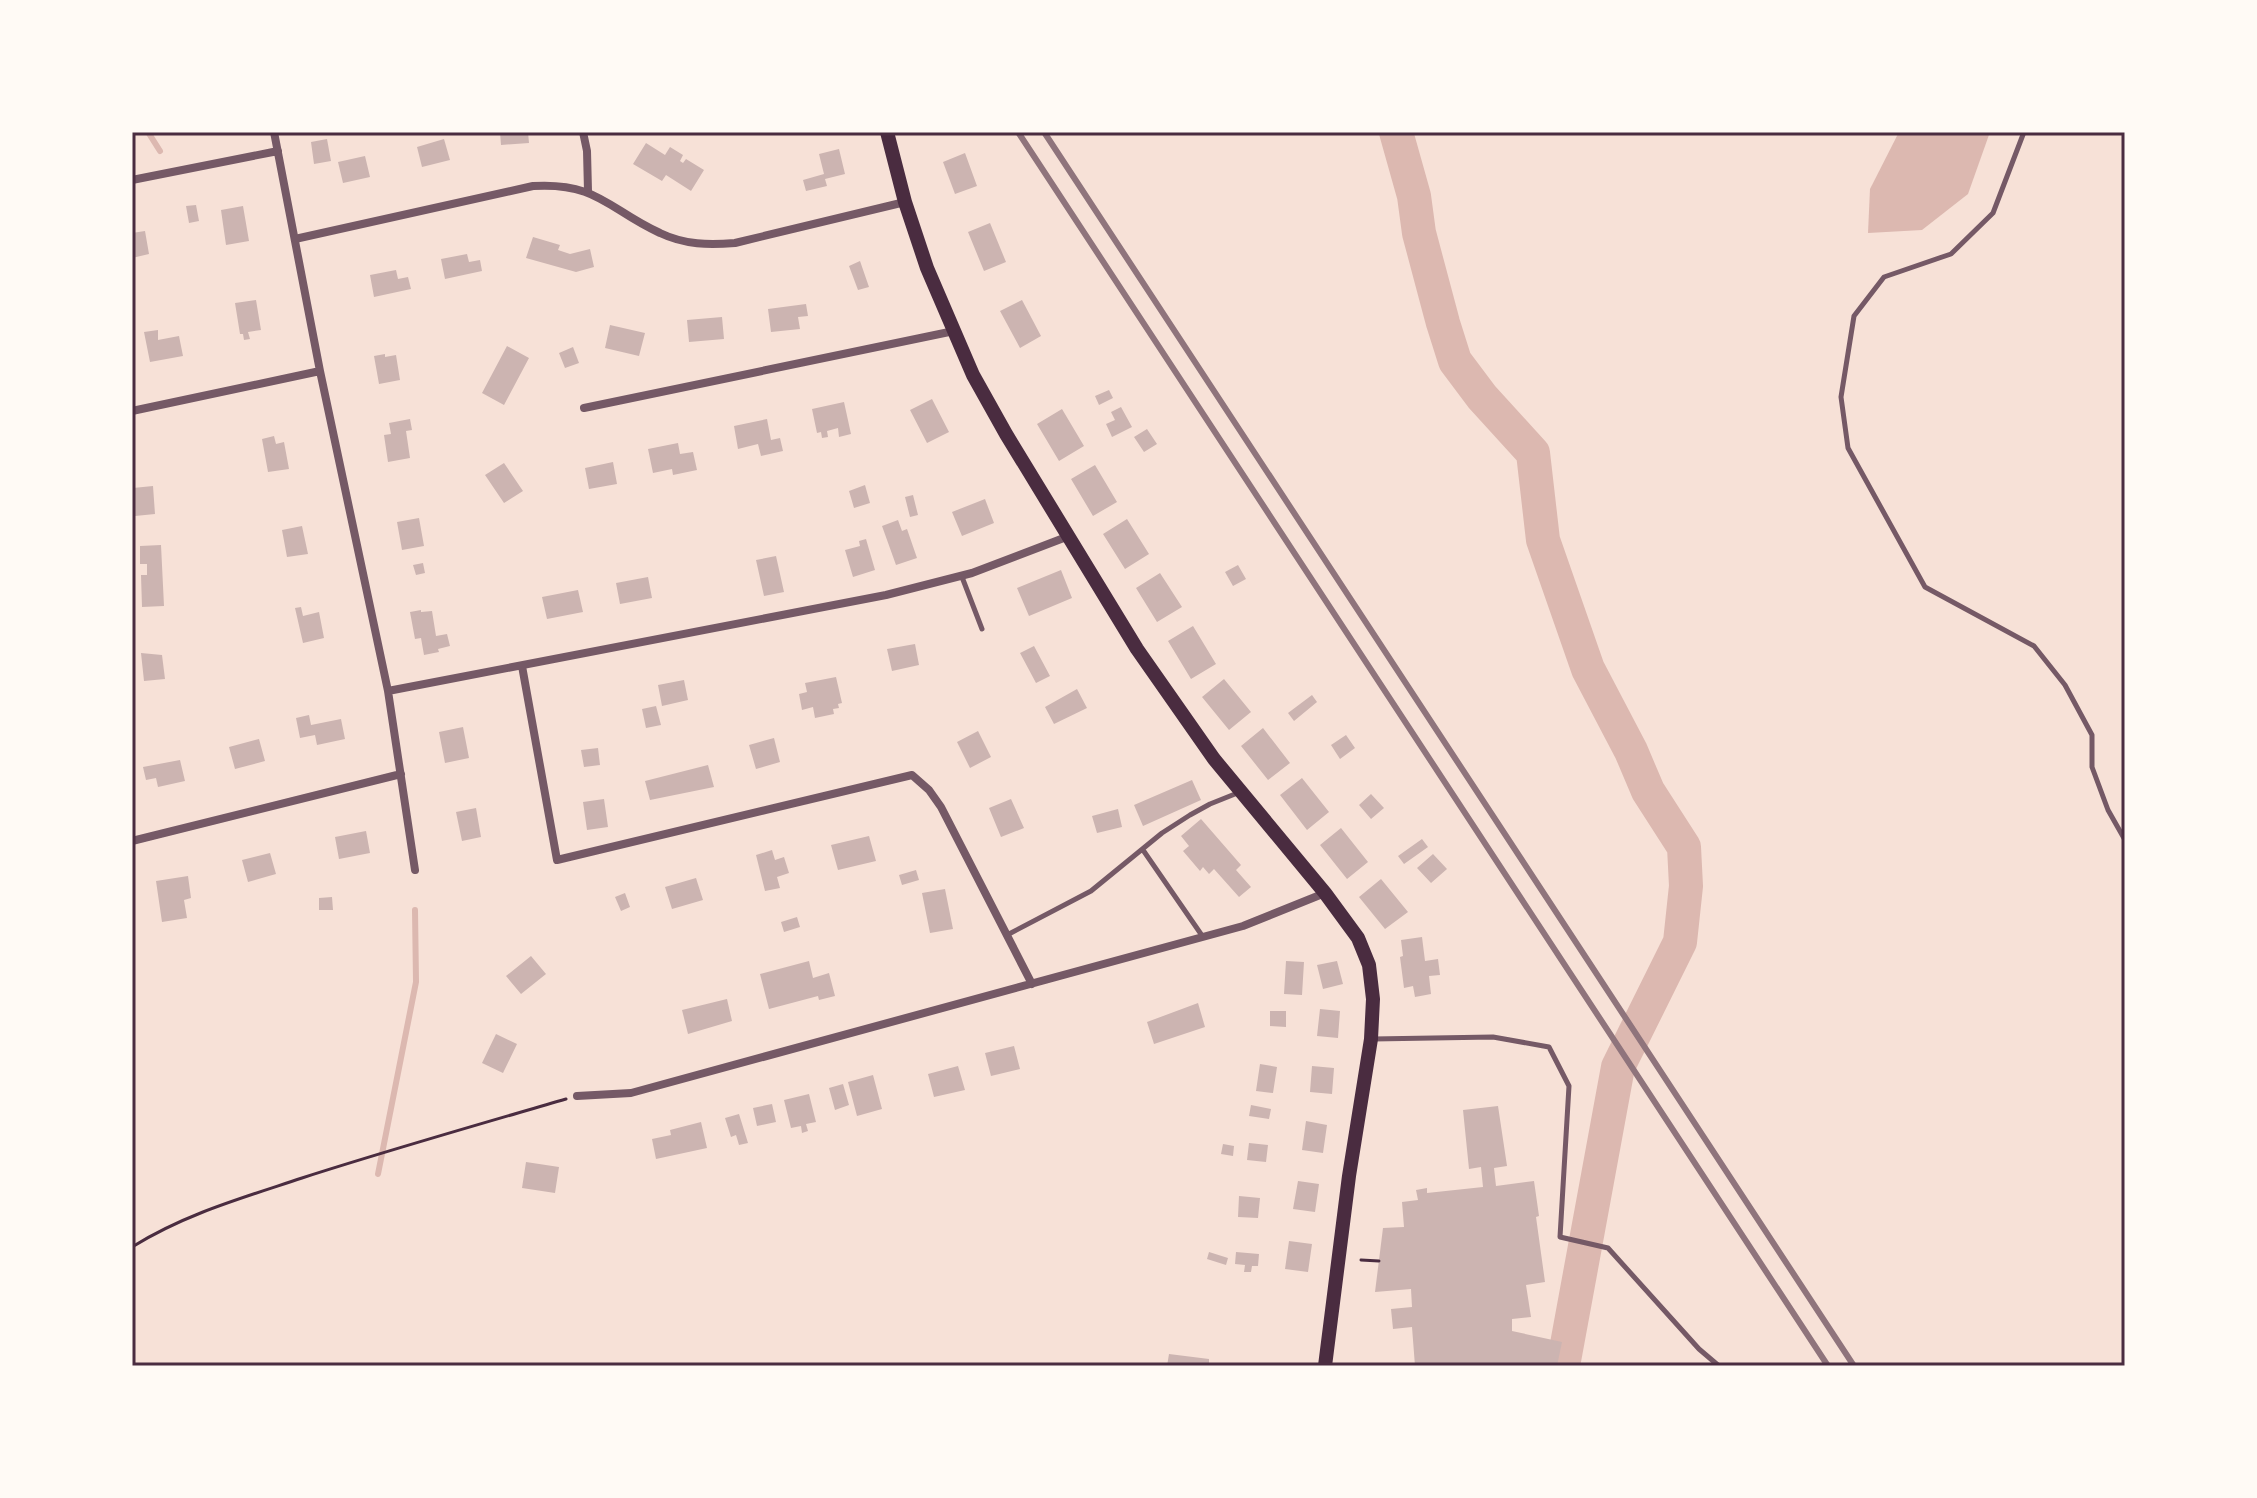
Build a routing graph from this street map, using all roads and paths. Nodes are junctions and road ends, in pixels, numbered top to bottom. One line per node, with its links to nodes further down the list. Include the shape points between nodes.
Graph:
1 (274, 132): 5 (street)
2 (583, 132): 7 (street)
3 (887, 132): 8 (main road)
4 (2024, 132): 21 (lane, via 1993,213 1951,254 1884,277 1854,316 1841,397 1848,448 1925,587 2034,646 2065,685 2092,735 2092,767)
5 (278, 151): 6 (street); 9 (street)
6 (132, 180)
7 (588, 191): 8 (street, via 662,234 709,244 735,243); 9 (street, via 533,186)
8 (905, 202): 10 (main road)
9 (295, 239): 11 (street)
10 (954, 331): 12 (street); 14 (main road, via 980,386)
11 (320, 371): 13 (street); 18 (street)
12 (584, 408)
13 (132, 411)
14 (1069, 536): 15 (street); 20 (main road, via 1137,649)
15 (961, 576): 16 (lane); 17 (street)
16 (982, 629)
17 (522, 666): 18 (street); 26 (street, via 557,860 912,775 941,807)
18 (388, 691): 19 (street)
19 (401, 774): 22 (street); 24 (street)
20 (1241, 791): 23 (lane, via 1190,815); 25 (main road)
21 (2125, 840)
22 (132, 841)
23 (1143, 850): 26 (lane, via 1091,891); 27 (lane)
24 (415, 870)
25 (1325, 893): 27 (street); 29 (main road, via 1358,938 1369,965)
26 (1007, 935): 28 (street)
27 (1204, 938): 28 (street)
28 (1032, 984): 30 (street, via 631,1093)
29 (1371, 1039): 34 (main road); 35 (lane, via 1493,1037 1549,1047 1569,1086 1560,1237 1608,1248)
30 (577, 1096): 31 (path, via 198,1212)
31 (132, 1247)
32 (1361, 1260): 33 (path)
33 (1379, 1261)
34 (1325, 1366)
35 (1719, 1366)

